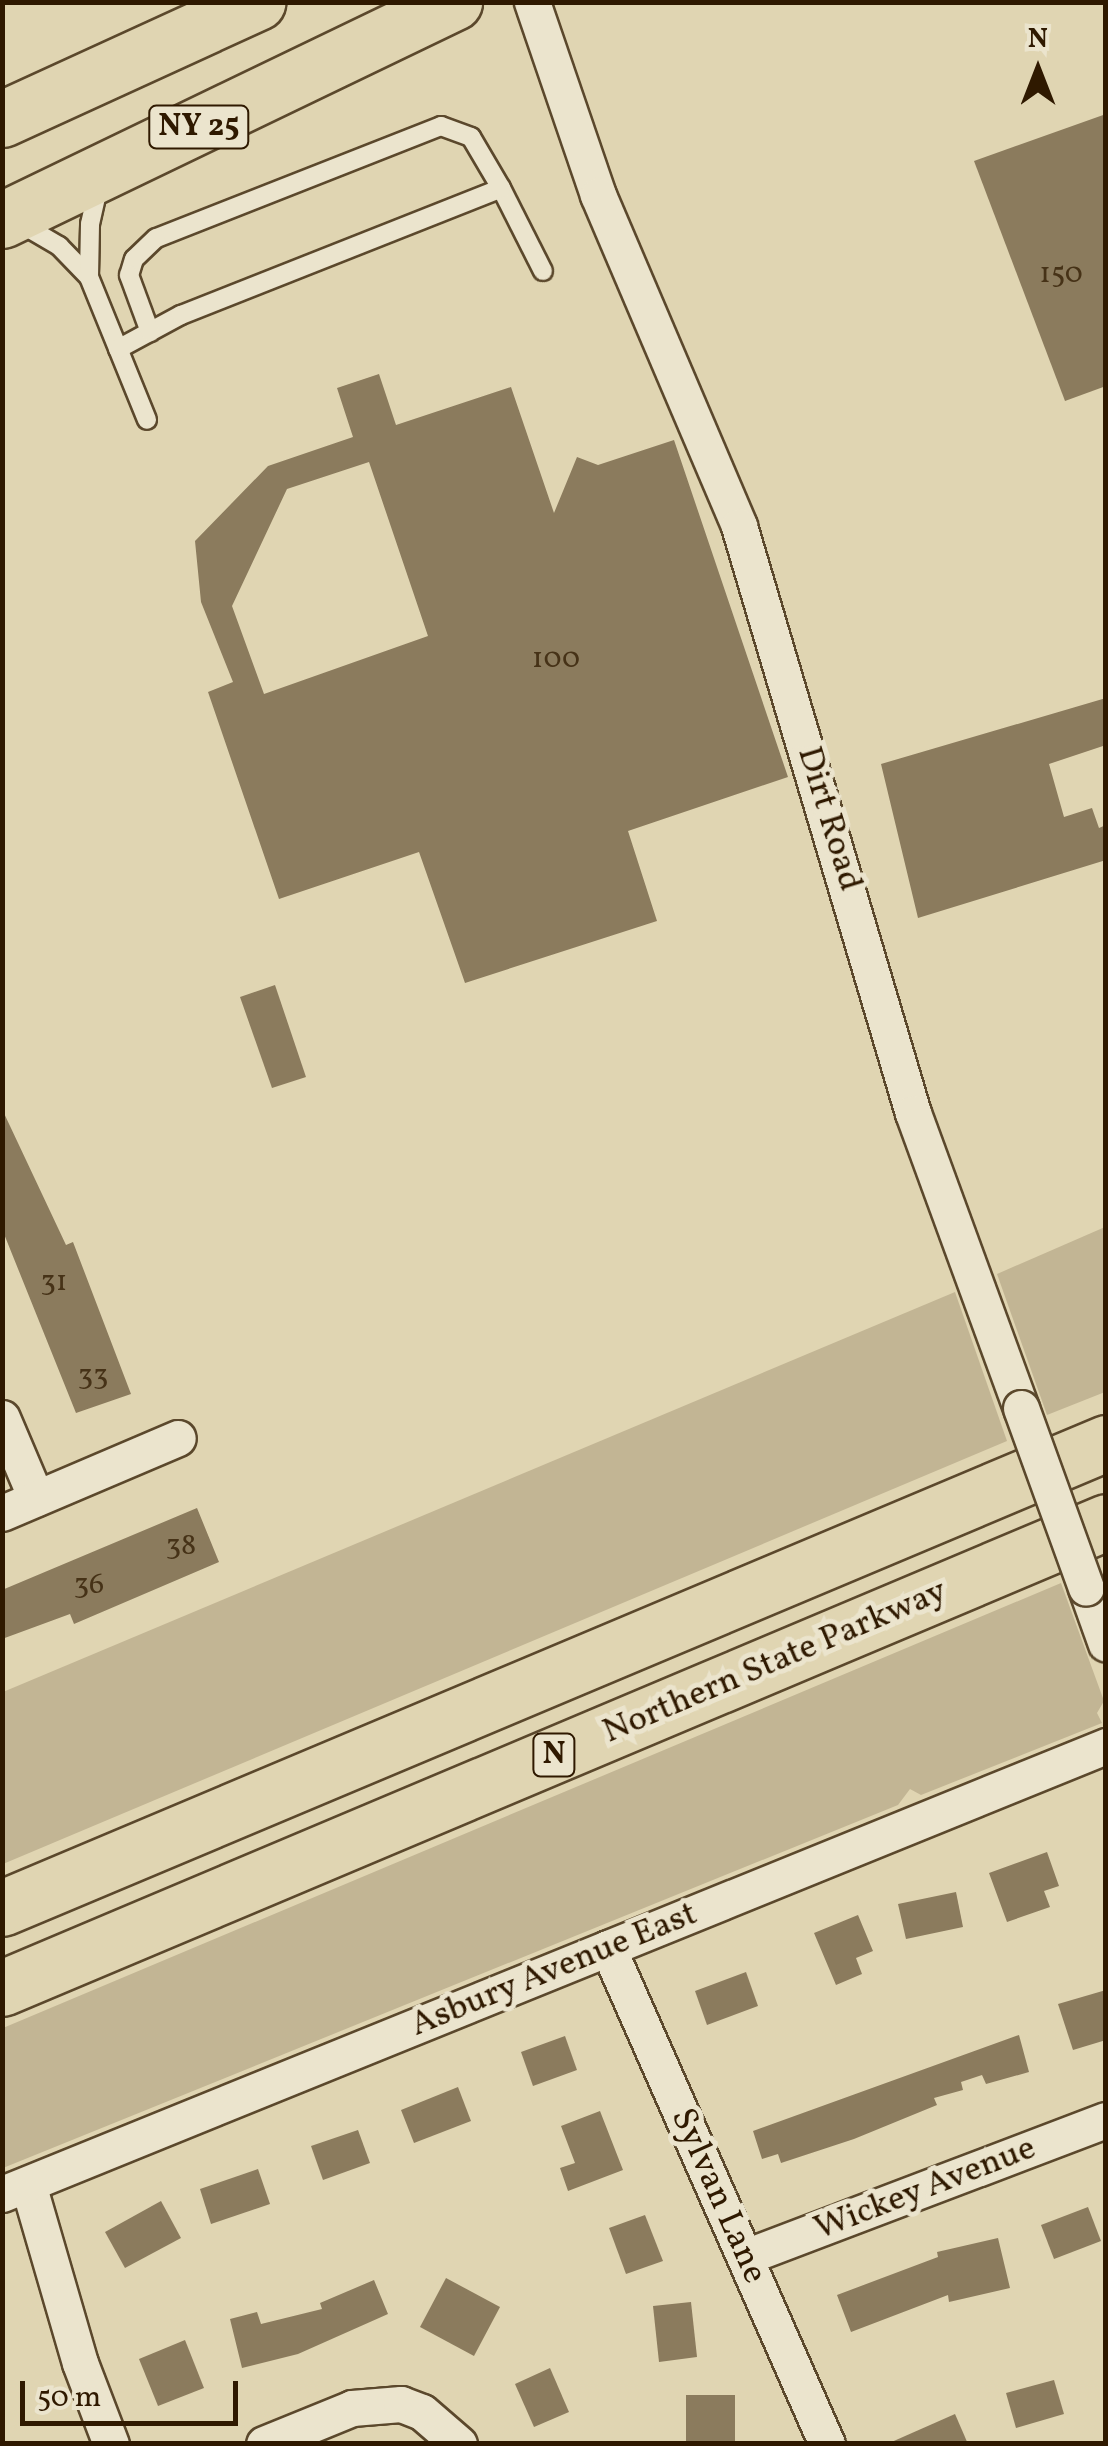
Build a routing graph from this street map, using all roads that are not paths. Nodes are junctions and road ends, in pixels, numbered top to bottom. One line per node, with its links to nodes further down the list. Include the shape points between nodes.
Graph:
1 (258, 2): 4 (main road, NY 25)
2 (454, 2): 5 (main road, NY 25)
3 (532, 2): 19 (street, Dirt Road, bridge, via 598,195 739,526 913,1114)
4 (2, 119)
5 (102, 175): 7 (main road, NY 25); 9 (lane, via 90,224)
6 (501, 188): 8 (lane); 10 (lane); 10 (lane, via 470,136 441,126 156,238 134,259 129,275)
7 (6, 218): 9 (lane, via 59,246)
8 (542, 271)
9 (89, 277): 11 (lane)
10 (150, 332): 11 (lane)
11 (118, 349): 12 (lane)
12 (147, 420)
13 (2, 1418): 16 (street)
14 (178, 1438): 16 (street)
15 (1106, 1442): 21 (main road, Northern State Parkway / N)
16 (36, 1498): 17 (street)
17 (2, 1512)
18 (1106, 1522): 23 (main road, Northern State Parkway / N)
19 (1106, 1644)
20 (1106, 1746): 22 (street, Asbury Avenue East)
21 (2, 1908)
22 (608, 1948): 25 (street, Asbury Avenue East); 26 (street, Sylvan Lane)
23 (2, 1988)
24 (1106, 2120): 26 (street, Wickey Avenue)
25 (15, 2189): 27 (street)
26 (745, 2258): 30 (street, Sylvan Lane)
27 (111, 2444)
28 (264, 2444): 29 (street, via 352,2408 401,2404 422,2412)
29 (458, 2444)
30 (827, 2444)

